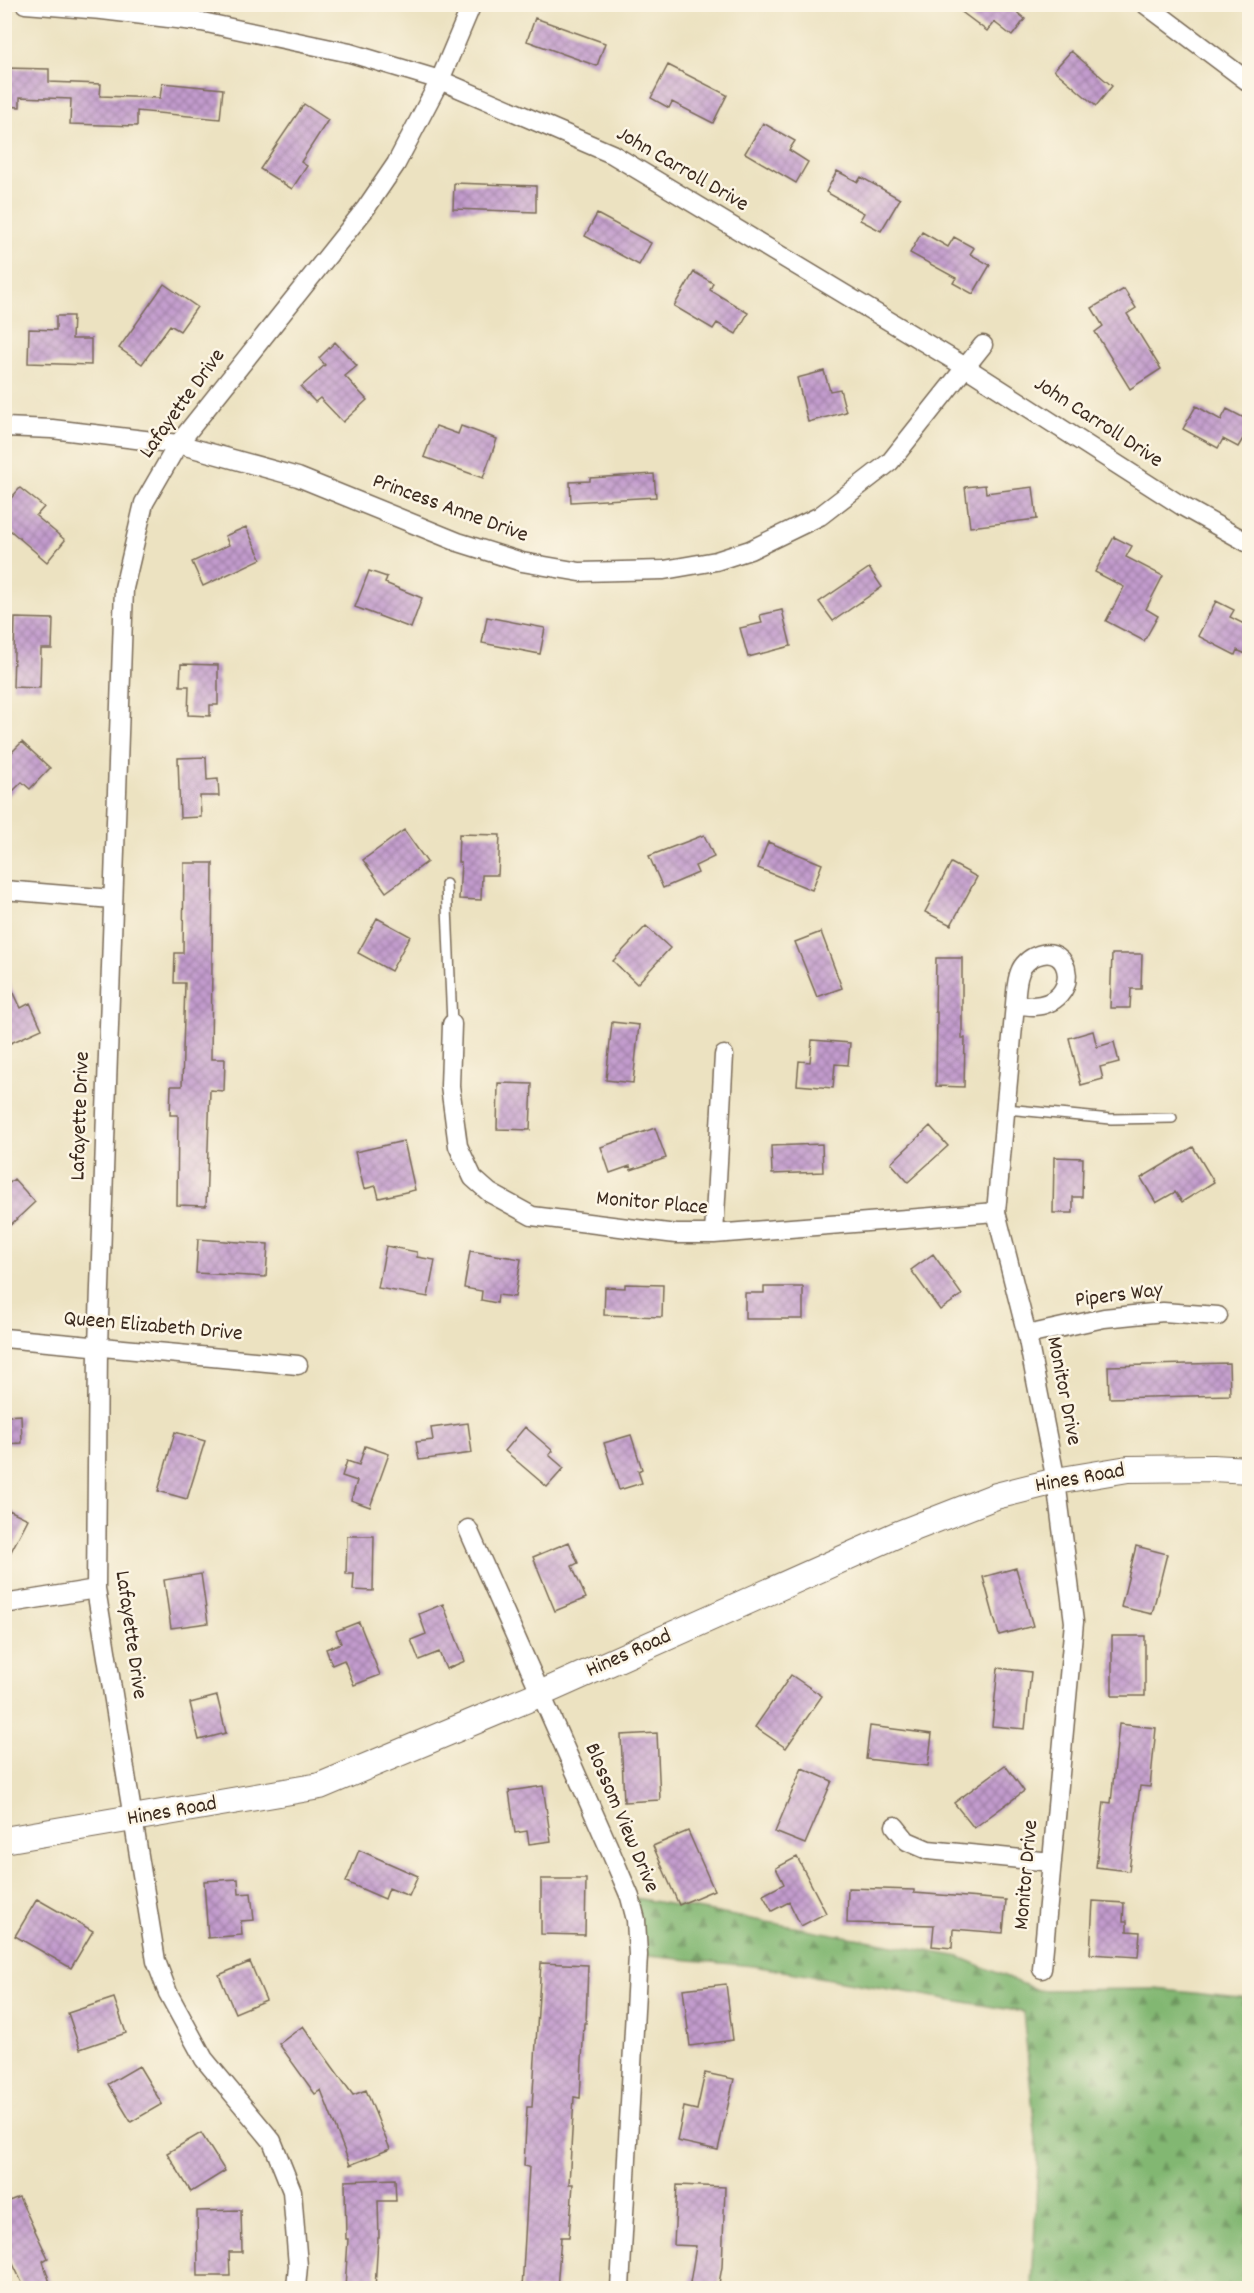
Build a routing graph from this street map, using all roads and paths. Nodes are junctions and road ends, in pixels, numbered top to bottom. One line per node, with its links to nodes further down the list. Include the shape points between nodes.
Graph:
1 (25, 4): 4 (street, John Carroll Drive, via 202,21 350,54)
2 (472, 4): 4 (street, Lafayette Drive)
3 (1145, 4): 5 (street)
4 (440, 80): 7 (street, John Carroll Drive, via 612,154); 9 (street, Lafayette Drive, via 396,164 366,208)
5 (1248, 80)
6 (983, 345): 7 (street, Princess Anne Drive)
7 (967, 368): 9 (street, Princess Anne Drive, via 890,462 820,516 716,561 664,570 580,572 522,562 458,542 298,477); 10 (street, John Carroll Drive, via 1182,506)
8 (4, 426): 9 (street, Princess Anne Drive)
9 (178, 444): 13 (street, Lafayette Drive, via 144,503 124,588)
10 (1250, 544)
11 (446, 884): 15 (lane)
12 (4, 890): 13 (street)
13 (112, 899): 24 (street, Lafayette Drive)
14 (1015, 1004): 17 (street, Monitor Drive)
15 (452, 1024): 20 (street, Monitor Place, via 450,1086 458,1146 473,1178 490,1193 532,1216 676,1234)
16 (724, 1055): 20 (street)
17 (1006, 1108): 18 (lane, via 1110,1119); 19 (street, Monitor Drive)
18 (1172, 1118)
19 (996, 1212): 20 (street, Monitor Place); 22 (street, Monitor Drive)
20 (714, 1234)
21 (1218, 1316): 22 (street, Pipers Way, via 1151,1313 1104,1318)
22 (1027, 1335): 27 (street, Monitor Drive)
23 (4, 1338): 24 (street, Queen Elizabeth Drive)
24 (98, 1346): 25 (street, Queen Elizabeth Drive); 29 (street, Lafayette Drive)
25 (298, 1365)
26 (1250, 1470): 27 (street, Hines Road, via 1128,1469)
27 (1056, 1481): 31 (street, Hines Road, via 996,1496 896,1535); 35 (street, Monitor Drive, via 1074,1622)
28 (468, 1529): 31 (street, Blossom View Drive)
29 (96, 1589): 30 (street); 32 (street, Lafayette Drive)
30 (4, 1604)
31 (542, 1693): 32 (street, Hines Road, via 320,1786); 38 (street, Blossom View Drive, via 630,1897 636,1920 638,1955)
32 (134, 1819): 34 (street, Hines Road); 37 (street, Lafayette Drive, via 156,1961 168,1993 204,2059 272,2141 292,2191)
33 (895, 1826): 35 (street, via 907,1841 928,1850)
34 (4, 1840)
35 (1052, 1862): 36 (street, Monitor Drive)
36 (1042, 1969)
37 (296, 2289)
38 (620, 2289)

